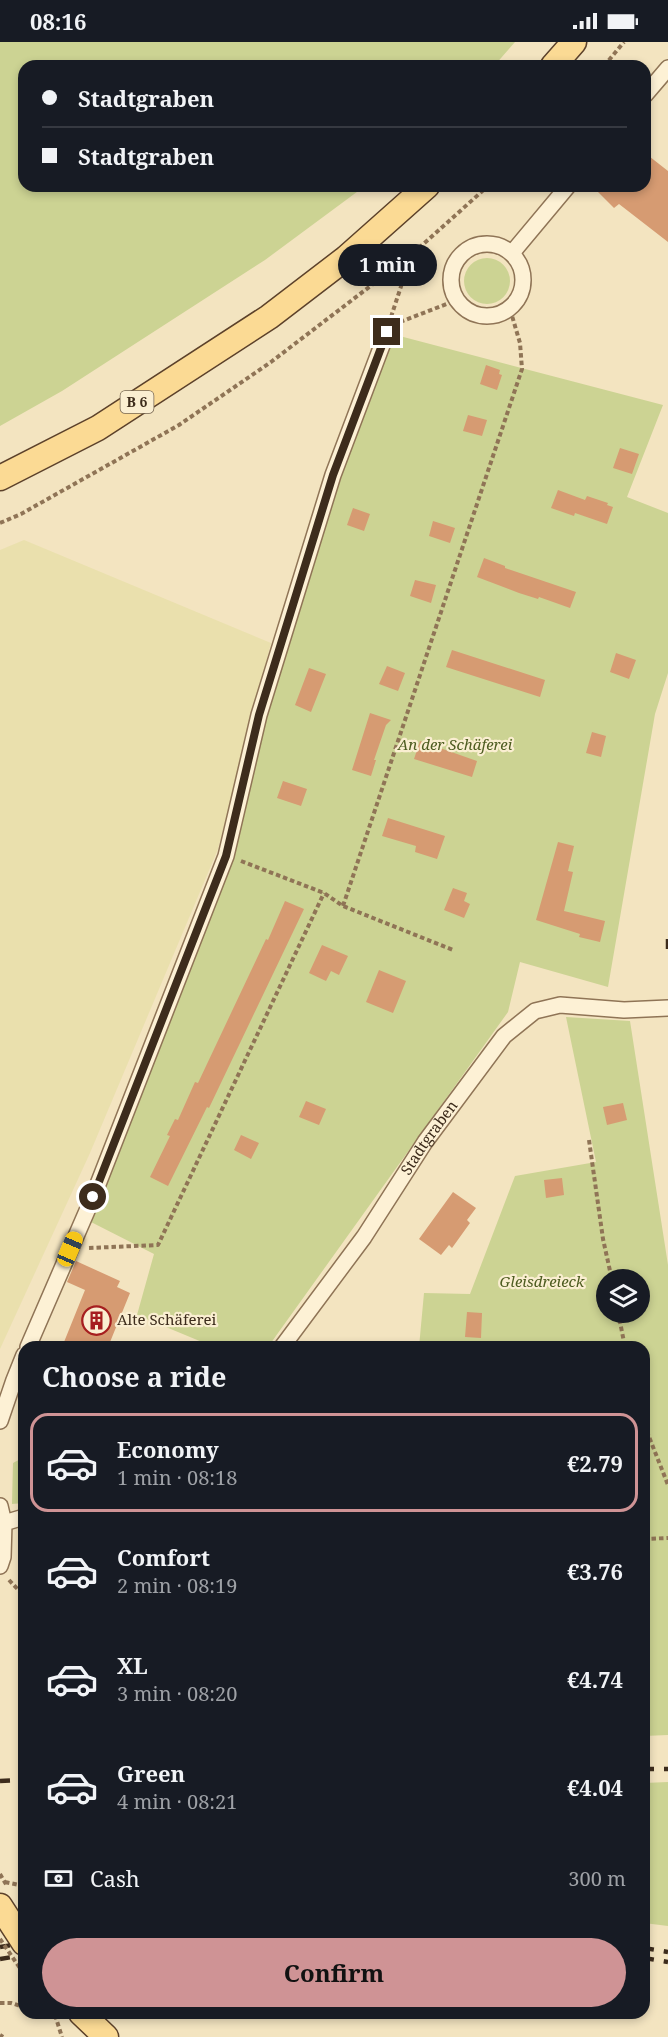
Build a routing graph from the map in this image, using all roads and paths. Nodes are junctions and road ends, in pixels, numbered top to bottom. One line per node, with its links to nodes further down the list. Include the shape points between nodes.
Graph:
1 (574, 42): 3 (main road)
2 (624, 42): 4 (path)
3 (558, 60)
4 (609, 60)
5 (668, 68): 6 (street)
6 (651, 88)
7 (420, 192): 15 (main road, B 6, via 346,258 268,317 98,428)
8 (481, 192): 11 (path)
9 (563, 192): 10 (street)
10 (512, 253): 12 (street, via 491,244 468,249 453,267 452,290); 13 (street, via 523,271 524,281)
11 (411, 255): 14 (path); 16 (path, via 271,362 178,425)
12 (457, 300): 13 (street, via 477,315 501,314); 14 (path)
13 (510, 309): 19 (path, via 520,343 522,369)
14 (388, 329): 17 (street, via 333,475 273,669)
15 (0, 478)
16 (0, 523)
17 (226, 856): 18 (path); 23 (street)
18 (324, 893): 19 (path); 23 (path, via 158,1245)
19 (343, 906): 20 (path)
20 (453, 950)
21 (668, 1008): 27 (street, Stadtgraben, via 624,1010 560,1005 535,1011 504,1036 424,1142 364,1237)
22 (590, 1140): 24 (path)
23 (70, 1249): 26 (street)
24 (610, 1269)
25 (620, 1323): 28 (path)
26 (31, 1341)
27 (286, 1341)
28 (624, 1341)
29 (18, 1370): 30 (street)
30 (0, 1421)
31 (650, 1439): 32 (path)
32 (668, 1485)
33 (0, 1506): 35 (street)
34 (18, 1519): 35 (street)
35 (4, 1523): 38 (street)
36 (668, 1538): 37 (path)
37 (650, 1539)
38 (0, 1566)
39 (0, 1577): 40 (path, via 10,1580)
40 (18, 1589)
41 (4, 1882): 42 (path)
42 (18, 1885)
43 (2, 1910): 44 (main road)
44 (18, 1934)
45 (0, 1939): 46 (path, bridge)
46 (18, 1965)
47 (0, 2003): 48 (path)
48 (18, 2005)
49 (57, 2019): 51 (path)
50 (87, 2019): 52 (main road)
51 (62, 2037)
52 (106, 2037)

